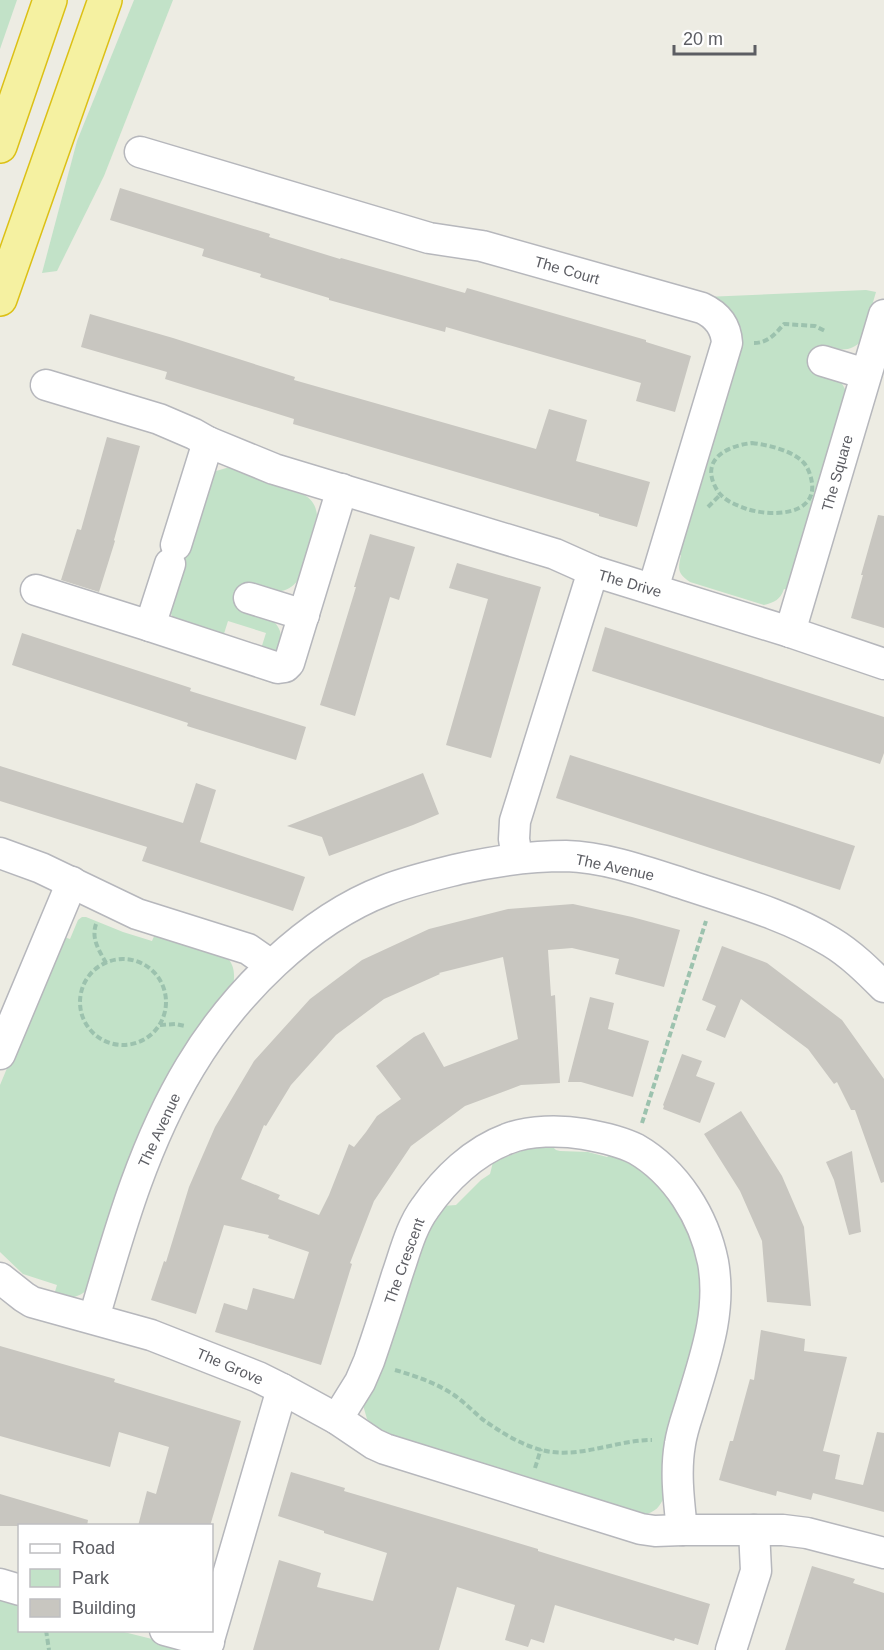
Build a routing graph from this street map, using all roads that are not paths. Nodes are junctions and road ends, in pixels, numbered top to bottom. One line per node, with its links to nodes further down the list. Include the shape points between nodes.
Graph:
1 (50, 0): 3 (highway)
2 (105, 0): 5 (highway)
3 (0, 146)
4 (140, 152): 13 (street, The Court, via 429,238 482,246 702,308 719,318 727,343)
5 (0, 299)
6 (884, 315): 8 (street, The Square)
7 (826, 347): 8 (street)
8 (866, 374): 18 (street, The Square)
9 (46, 385): 10 (street, via 159,419)
10 (208, 442): 11 (street, via 274,469); 17 (street)
11 (342, 489): 12 (street, via 555,554); 16 (street)
12 (593, 571): 13 (street, The Drive); 21 (street, The Drive, via 515,821)
13 (653, 589): 18 (street, The Drive)
14 (36, 590): 17 (street)
15 (249, 598): 16 (street)
16 (304, 615): 17 (street, via 290,663 278,668)
17 (150, 626)
18 (790, 632): 19 (street, The Drive)
19 (884, 664)
20 (0, 853): 22 (street)
21 (517, 858): 23 (street, The Avenue, via 446,872 386,890 345,910); 24 (street, The Avenue, via 566,856 605,862 768,913 832,942)
22 (72, 882): 23 (street, via 137,914 248,950); 25 (street)
23 (271, 965): 27 (street, The Avenue, via 212,1035 168,1108 138,1177)
24 (884, 987)
25 (0, 1054)
26 (0, 1278): 27 (street, The Grove, via 32,1302)
27 (94, 1318): 28 (street, The Grove, via 172,1343)
28 (282, 1389): 29 (street); 35 (street, The Grove)
29 (337, 1419): 30 (street, via 385,1449 641,1529); 30 (street, The Crescent, via 369,1361 413,1229 425,1208 466,1162 510,1137 547,1131 602,1137 634,1148 671,1177 685,1194 707,1239 713,1262 714,1323 680,1444)
30 (682, 1530): 31 (street)
31 (754, 1530): 32 (street, via 807,1533); 38 (street, via 756,1571)
32 (884, 1553)
33 (0, 1584): 34 (street)
34 (18, 1589)
35 (213, 1629)
36 (170, 1632): 37 (street, The Grove)
37 (208, 1646)
38 (731, 1650)

